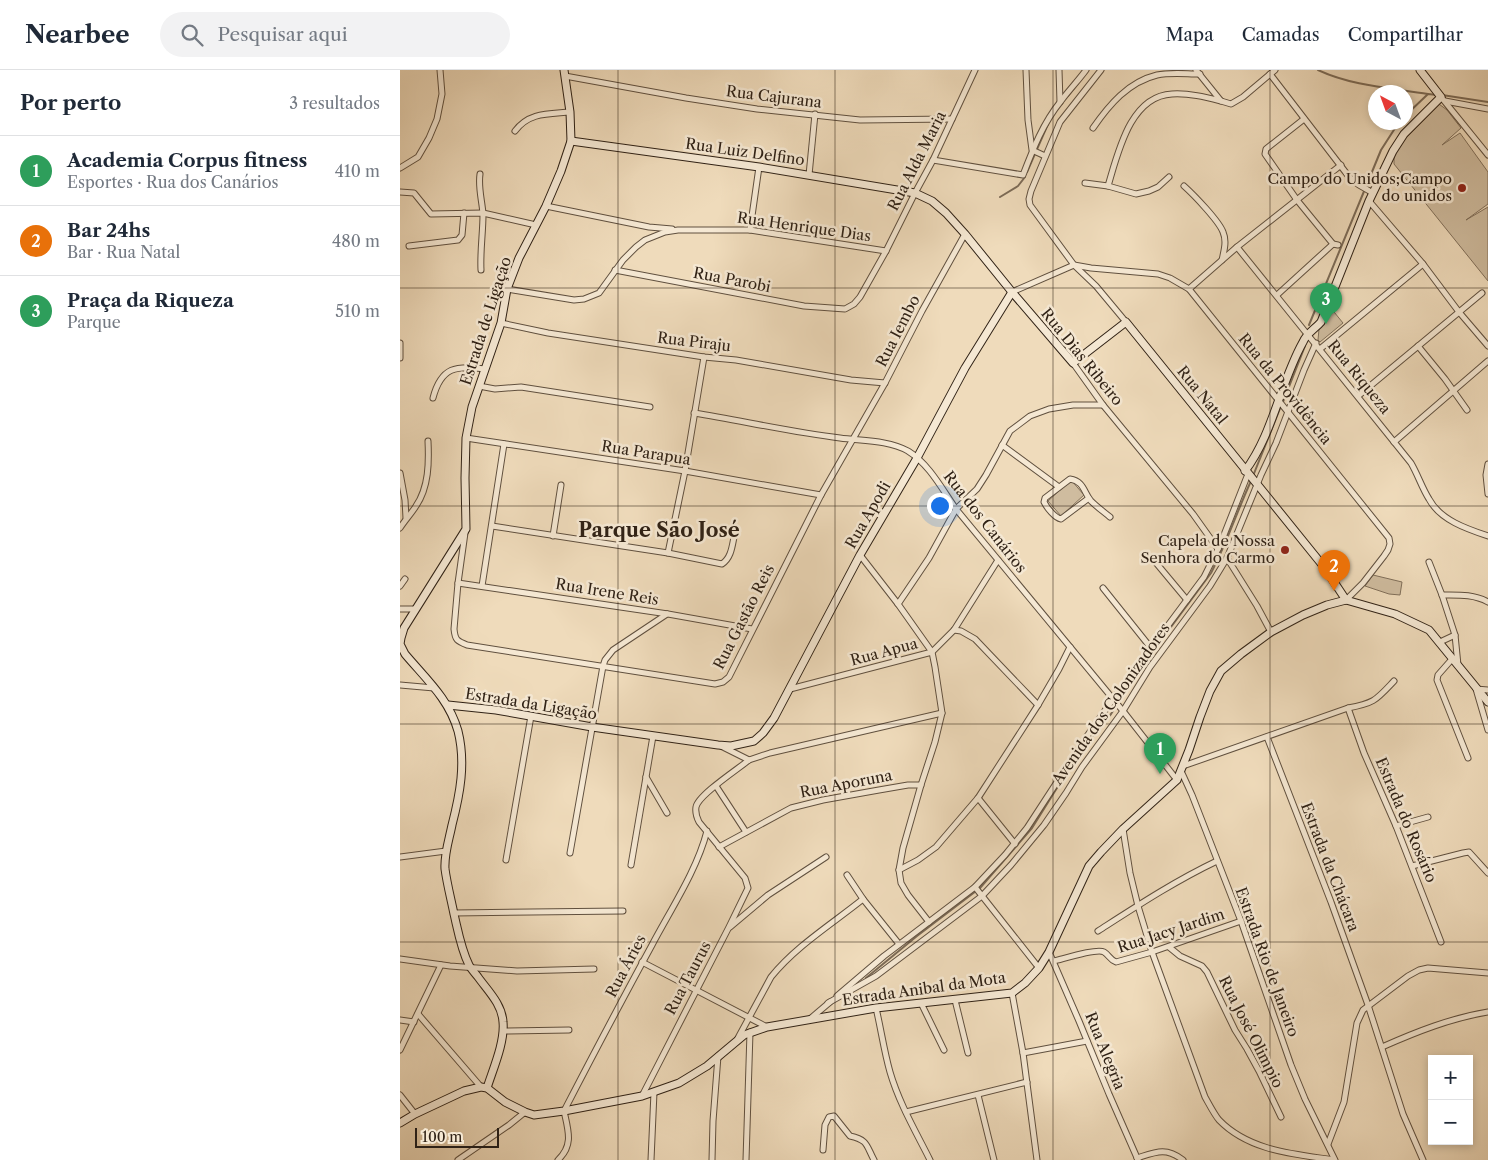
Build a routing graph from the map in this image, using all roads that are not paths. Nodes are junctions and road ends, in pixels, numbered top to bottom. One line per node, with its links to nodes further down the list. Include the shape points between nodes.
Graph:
1 (440, 70): 28 (street, via 442,94 432,132 418,157)
2 (975, 70): 17 (street, Rua Alda Maria)
3 (1026, 70): 22 (street)
4 (1059, 70): 13 (street)
5 (1086, 70): 13 (street)
6 (1101, 70): 24 (street, via 1060,122)
7 (1420, 70): 11 (street)
8 (1198, 72): 12 (street); 19 (street, via 1157,76 1137,84 1115,100)
9 (1273, 72): 12 (street, via 1231,104); 18 (street)
10 (564, 73): 15 (street, Estrada de Ligação); 16 (street, Rua Cajurana, via 694,99)
11 (1441, 96): 14 (street); 23 (street); 35 (street, Avenida dos Colonizadores, via 1404,134)
12 (1221, 101): 33 (street, via 1171,94 1158,96 1142,107 1130,124)
13 (1060, 102): 22 (street)
14 (1488, 109)
15 (570, 112): 20 (street, via 528,118); 21 (street, Estrada de Ligação)
16 (815, 114): 17 (street, Rua Cajurana, via 860,120); 30 (street)
17 (952, 119): 25 (street, Rua Alda Maria)
18 (1304, 119): 26 (street); 38 (street, via 1266,149 1265,154)
19 (1092, 128)
20 (514, 131)
21 (570, 141): 27 (street, Rua Luiz Delfino); 40 (street, Estrada de Ligação)
22 (1033, 151): 24 (street); 25 (street, via 1023,175)
23 (1488, 155)
24 (1044, 156): 52 (street, Rua Natal, via 1029,199 1030,205)
25 (933, 160): 37 (street, Rua Alda Maria)
26 (1341, 165): 35 (street, via 1350,178); 38 (street)
27 (759, 167): 30 (street, Rua Luiz Delfino); 45 (street)
28 (400, 168)
29 (480, 174): 42 (street)
30 (809, 175): 37 (street, Rua Luiz Delfino)
31 (1169, 177): 33 (street, via 1158,187 1136,194)
32 (1084, 182): 33 (street)
33 (1108, 186)
34 (1184, 186): 50 (street, via 1223,232 1225,248)
35 (1368, 190): 39 (street, Avenida dos Colonizadores)
36 (400, 192): 41 (street, via 414,194 434,215)
37 (914, 193): 46 (street, Rua Dias Ribeiro, via 932,201); 49 (street, Rua Alda Maria)
38 (1297, 200): 48 (street); 59 (street, via 1336,245)
39 (1369, 201): 51 (street); 64 (street, Avenida dos Colonizadores, via 1321,322)
40 (546, 206): 43 (street, Estrada de Ligação); 44 (street)
41 (464, 213): 42 (street); 47 (street, via 462,235 458,240)
42 (483, 213): 43 (street); 53 (street)
43 (536, 225): 55 (street, Estrada de Ligação)
44 (678, 230): 45 (street, Rua Henrique Dias); 54 (street, Rua Henrique Dias, via 645,240)
45 (750, 230): 49 (street, Rua Henrique Dias)
46 (965, 234): 57 (street, Rua Dias Ribeiro); 75 (street, Rua Iembo)
47 (409, 246)
48 (1237, 247): 50 (street); 59 (street, Rua Riqueza)
49 (886, 251): 60 (street, Rua Alda Maria, via 860,296)
50 (1222, 260): 56 (street)
51 (1423, 264): 61 (street); 69 (street)
52 (1074, 265): 56 (street, Rua da Providência, via 1158,274); 57 (street); 62 (street, Rua Natal)
53 (481, 270)
54 (615, 270): 55 (street, Rua Henrique Dias, via 599,293 584,299); 60 (street, Rua Parobi, via 804,306)
55 (507, 289): 63 (street, Estrada de Ligação)
56 (1189, 289): 80 (street, Rua da Providência)
57 (1012, 292): 73 (street, Rua Dias Ribeiro); 92 (street, Rua Apodi, via 965,368)
58 (1482, 293): 61 (street)
59 (1277, 295): 64 (street, Rua Riqueza)
60 (845, 310)
61 (1459, 312): 67 (street); 68 (street)
62 (1126, 322): 73 (street); 96 (street, Rua Natal)
63 (501, 323): 71 (street, Rua Piraju); 74 (street, Estrada de Ligação)
64 (1308, 334): 66 (street, Rua Riqueza); 80 (street, Avenida dos Colonizadores)
65 (400, 343): 70 (street)
66 (1316, 343): 69 (street, Rua Riqueza); 84 (street, Avenida dos Colonizadores)
67 (1418, 346): 77 (street); 78 (street)
68 (1488, 346)
69 (1320, 349): 78 (street, Rua Riqueza)
70 (400, 358)
71 (704, 358): 75 (street, Rua Piraju, via 736,360); 85 (street)
72 (1488, 361): 77 (street)
73 (1073, 363): 81 (street, Rua Dias Ribeiro)
74 (485, 369): 76 (street, Estrada de Ligação); 79 (street, via 452,369 435,388)
75 (885, 384): 87 (street, Rua Iembo)
76 (479, 386): 82 (street, via 504,390 521,387); 86 (street, Estrada de Ligação)
77 (1454, 391): 83 (street); 89 (street)
78 (1358, 396): 89 (street, Rua Riqueza)
79 (433, 398)
80 (1279, 402): 84 (street, Rua da Providência); 96 (street, Avenida dos Colonizadores)
81 (1103, 405): 91 (street, via 1049,408 1016,426); 112 (street, Rua Dias Ribeiro)
82 (650, 407)
83 (1467, 410)
84 (1286, 411): 97 (street, Avenida dos Colonizadores, via 1276,443); 126 (street, Rua da Providência, via 1389,538 1390,544 1384,556)
85 (694, 413): 87 (street, Rua dos Canários); 94 (street)
86 (466, 438): 90 (street, Rua Parapua); 108 (street, Estrada de Ligação)
87 (854, 439): 92 (street, Rua dos Canários, via 897,446); 101 (street, Rua Gastão Reis)
88 (428, 441): 105 (street, via 429,460 423,492 416,508)
89 (1394, 442): 110 (street, Rua Riqueza, via 1411,464 1435,508 1454,522)
90 (504, 444): 94 (street, Rua Parapua); 106 (street)
91 (1002, 445): 99 (street); 103 (street, via 977,489)
92 (917, 458): 103 (street, Rua dos Canários); 114 (street, Rua Apodi)
93 (1488, 464): 100 (street)
94 (685, 471): 101 (street, Rua Parapua); 113 (street)
95 (400, 474): 105 (street)
96 (1247, 474): 97 (street, Rua Natal); 112 (street, Avenida dos Colonizadores)
97 (1256, 483): 116 (street, Avenida dos Colonizadores); 126 (street, Rua Natal, via 1324,567)
98 (561, 485): 109 (street)
99 (1059, 487): 102 (street, via 1074,479 1084,487); 102 (street, via 1044,502 1058,519)
100 (1488, 494)
101 (821, 495): 132 (street, Rua Gastão Reis)
102 (1089, 498): 104 (street)
103 (956, 509): 117 (street, Rua dos Canários); 128 (street)
104 (1110, 517)
105 (406, 519): 107 (street)
106 (492, 526): 109 (street); 122 (street)
107 (400, 528)
108 (466, 529): 120 (street, Estrada de Ligação); 130 (street)
109 (553, 536): 113 (street)
110 (1488, 536)
111 (734, 537): 113 (street, via 729,557 722,564)
112 (1218, 549): 125 (street, Avenida dos Colonizadores)
113 (668, 553)
114 (860, 555): 128 (street); 147 (street, Rua Apodi)
115 (1152, 558): 125 (street)
116 (1226, 558): 134 (street); 155 (street, Avenida dos Colonizadores, via 1210,586)
117 (998, 560): 133 (street, Rua Apua); 138 (street, Rua dos Canários)
118 (1429, 562): 124 (street)
119 (405, 579): 121 (street)
120 (458, 584): 122 (street, Rua Irene Reis); 137 (street, Estrada de Ligação, via 454,636 458,642)
121 (400, 586)
122 (482, 586): 131 (street, Rua Irene Reis)
123 (1103, 588): 139 (street)
124 (1442, 595): 127 (street, via 1471,596); 135 (street)
125 (1187, 600): 139 (street, Avenida dos Colonizadores)
126 (1346, 600): 134 (street, Estrada Anibal da Mota, via 1319,608); 136 (street, via 1395,614 1422,626)
127 (1488, 602)
128 (898, 604): 140 (street)
129 (400, 609): 130 (street)
130 (416, 609): 146 (street, via 404,628 400,644)
131 (668, 614): 132 (street, Rua Irene Reis); 143 (street, via 614,650)
132 (752, 629): 143 (street, Rua Gastão Reis, via 729,677 719,684)
133 (954, 630): 140 (street, Rua Apua); 153 (street, via 976,639)
134 (1270, 632): 166 (street, Estrada Anibal da Mota, via 1229,664 1214,681)
135 (1455, 635): 136 (street); 142 (street)
136 (1440, 642): 141 (street)
137 (467, 645): 143 (street, Rua Gastão Reis)
138 (1070, 647): 150 (street, Rua dos Canários); 153 (street)
139 (1151, 648): 150 (street, Avenida dos Colonizadores)
140 (932, 652): 147 (street, Rua Apua); 156 (street)
141 (1453, 658): 142 (street); 164 (street, via 1437,680)
142 (1458, 665): 148 (street)
143 (603, 666): 158 (street)
144 (1394, 681): 154 (street, via 1374,701)
145 (400, 685): 146 (street)
146 (434, 688): 152 (street)
147 (790, 689): 162 (street, Rua Apodi, via 763,733 754,741)
148 (1476, 689): 149 (street); 151 (street); 159 (street)
149 (1488, 690)
150 (1114, 700): 155 (street, Rua dos Canários); 178 (street, Avenida dos Colonizadores)
151 (1488, 702)
152 (448, 705): 157 (street, Estrada da Ligação); 180 (street, Estrada da Ligação, via 462,751 462,770)
153 (1038, 705): 171 (street)
154 (1348, 708): 161 (street); 174 (street, Estrada do Rosário)
155 (1122, 709): 168 (street, Rua dos Canários); 192 (street, Avenida dos Colonizadores, via 1044,825)
156 (942, 713): 165 (street); 169 (street)
157 (531, 716): 158 (street, Estrada da Ligação); 184 (street)
158 (592, 727): 160 (street, Estrada da Ligação); 181 (street)
159 (1488, 730)
160 (653, 736): 163 (street, Estrada da Ligação); 167 (street)
161 (1267, 737): 166 (street); 221 (street, Estrada da Chácara)
162 (743, 744): 163 (street, Estrada da Ligação)
163 (718, 745): 165 (street)
164 (1468, 758)
165 (749, 760): 170 (street)
166 (1182, 769): 168 (street, Estrada Anibal da Mota); 185 (street, Estrada Rio de Janeiro)
167 (646, 776): 172 (street); 186 (street)
168 (1177, 780): 175 (street, Estrada Anibal da Mota)
169 (921, 785): 177 (street, Rua Aporuna, via 870,791 791,808); 188 (street)
170 (716, 786): 176 (street, via 702,796 696,808 699,822); 177 (street)
171 (978, 798): 178 (street); 188 (street, via 936,847)
172 (667, 813)
173 (1428, 817): 174 (street)
174 (1396, 826): 187 (street, Estrada do Rosário)
175 (1123, 829): 194 (street); 206 (street, Estrada Anibal da Mota, via 1089,866)
176 (708, 831): 179 (street); 210 (street, Rua Áries, via 693,869)
177 (746, 832): 179 (street)
178 (1015, 844): 191 (street, Avenida dos Colonizadores)
179 (719, 847): 199 (street, Rua Taurus, via 745,878 748,888)
180 (446, 851): 182 (street); 196 (street, Estrada da Ligação, via 446,878)
181 (570, 854)
182 (400, 857)
183 (826, 857): 199 (street, via 768,895)
184 (506, 860)
185 (1217, 861): 194 (street, via 1171,884); 197 (street, Estrada Rio de Janeiro)
186 (631, 865)
187 (1412, 866): 189 (street, via 1469,852); 203 (street, Estrada do Rosário)
188 (899, 870): 198 (street, via 901,883)
189 (1488, 874)
190 (847, 875): 193 (street)
191 (975, 888): 192 (street); 198 (street, Avenida dos Colonizadores)
192 (981, 895): 202 (street, Avenida dos Colonizadores); 213 (street)
193 (863, 900): 204 (street); 225 (street, via 778,968)
194 (1138, 906): 201 (street); 207 (street)
195 (623, 911): 196 (street)
196 (454, 913): 212 (street, Estrada da Ligação)
197 (1241, 921): 205 (street, Rua Jacy Jardim); 253 (street, Estrada Rio de Janeiro, via 1291,1065)
198 (929, 922): 200 (street, Avenida dos Colonizadores)
199 (729, 927): 216 (street, Rua Taurus)
200 (920, 930): 202 (street); 204 (street, Avenida dos Colonizadores)
201 (1098, 931)
202 (925, 938): 219 (street, Avenida dos Colonizadores, via 863,985)
203 (1441, 942)
204 (899, 944): 219 (street, Avenida dos Colonizadores)
205 (1169, 947): 207 (street, Rua Jacy Jardim); 251 (street, Rua José Olimpio, via 1207,972)
206 (1049, 952): 209 (street, Rua Alegria); 213 (street, Estrada Anibal da Mota)
207 (1152, 952): 209 (street, Rua Jacy Jardim, via 1116,962 1100,951); 266 (street, via 1205,1097 1218,1118 1231,1131 1269,1149)
208 (400, 959): 211 (street)
209 (1054, 961): 234 (street, Rua Alegria)
210 (642, 962): 216 (street); 247 (street, Rua Áries)
211 (441, 965): 212 (street); 224 (street)
212 (470, 968): 214 (street, via 517,971); 231 (street, Estrada da Ligação, via 497,1002)
213 (1039, 968): 217 (street, Estrada Anibal da Mota)
214 (594, 969)
215 (1488, 973): 221 (street, via 1419,970)
216 (696, 990): 225 (street); 246 (street, Rua Taurus)
217 (1012, 993): 218 (street, Estrada Anibal da Mota); 239 (street)
218 (955, 1000): 220 (street, Estrada Anibal da Mota); 238 (street)
219 (828, 1003): 226 (street, Avenida dos Colonizadores)
220 (921, 1003): 222 (street, Estrada Anibal da Mota); 237 (street)
221 (1368, 1005): 235 (street); 253 (street, via 1357,1023 1344,1102)
222 (876, 1008): 226 (street, Estrada Anibal da Mota); 249 (street, via 890,1071)
223 (1488, 1012): 235 (street, via 1416,1032)
224 (418, 1014): 228 (street); 242 (street)
225 (750, 1017): 229 (street); 233 (street)
226 (810, 1019): 229 (street, Estrada Anibal da Mota)
227 (400, 1020): 228 (street)
228 (414, 1022): 236 (street)
229 (766, 1027): 232 (street, Estrada Anibal da Mota)
230 (569, 1030): 231 (street)
231 (504, 1031): 242 (street, Estrada da Ligação)
232 (750, 1032): 233 (street, Estrada Anibal da Mota); 260 (street)
233 (737, 1040): 240 (street, Estrada Anibal da Mota)
234 (1087, 1041): 239 (street); 255 (street, Rua Alegria)
235 (1382, 1047): 267 (street, via 1403,1114)
236 (400, 1050)
237 (944, 1050)
238 (968, 1053)
239 (1023, 1053): 241 (street)
240 (718, 1056): 243 (street, Estrada Anibal da Mota, via 679,1083); 259 (street)
241 (1026, 1082): 245 (street); 264 (street)
242 (484, 1088): 248 (street, Estrada Anibal da Mota); 250 (street, via 464,1091)
243 (654, 1092): 246 (street, Estrada Anibal da Mota); 258 (street)
244 (400, 1095): 250 (street)
245 (978, 1095): 249 (street); 263 (street)
246 (642, 1096): 247 (street, Estrada Anibal da Mota)
247 (564, 1111): 248 (street, Estrada Anibal da Mota, via 540,1115); 257 (street, via 568,1143)
248 (524, 1112): 256 (street)
249 (906, 1112): 262 (street)
250 (415, 1114): 252 (street)
251 (1280, 1118)
252 (400, 1123)
253 (1328, 1144): 266 (street, Estrada Rio de Janeiro)
254 (823, 1150): 261 (street, via 825,1125 829,1117 837,1118 850,1136 865,1141)
255 (1138, 1159): 265 (street, via 1162,1151)
256 (458, 1160)
257 (558, 1160)
258 (651, 1160)
259 (712, 1160)
260 (746, 1160)
261 (874, 1160)
262 (930, 1160)
263 (994, 1160)
264 (1037, 1160)
265 (1183, 1160)
266 (1334, 1160)
267 (1423, 1160)

